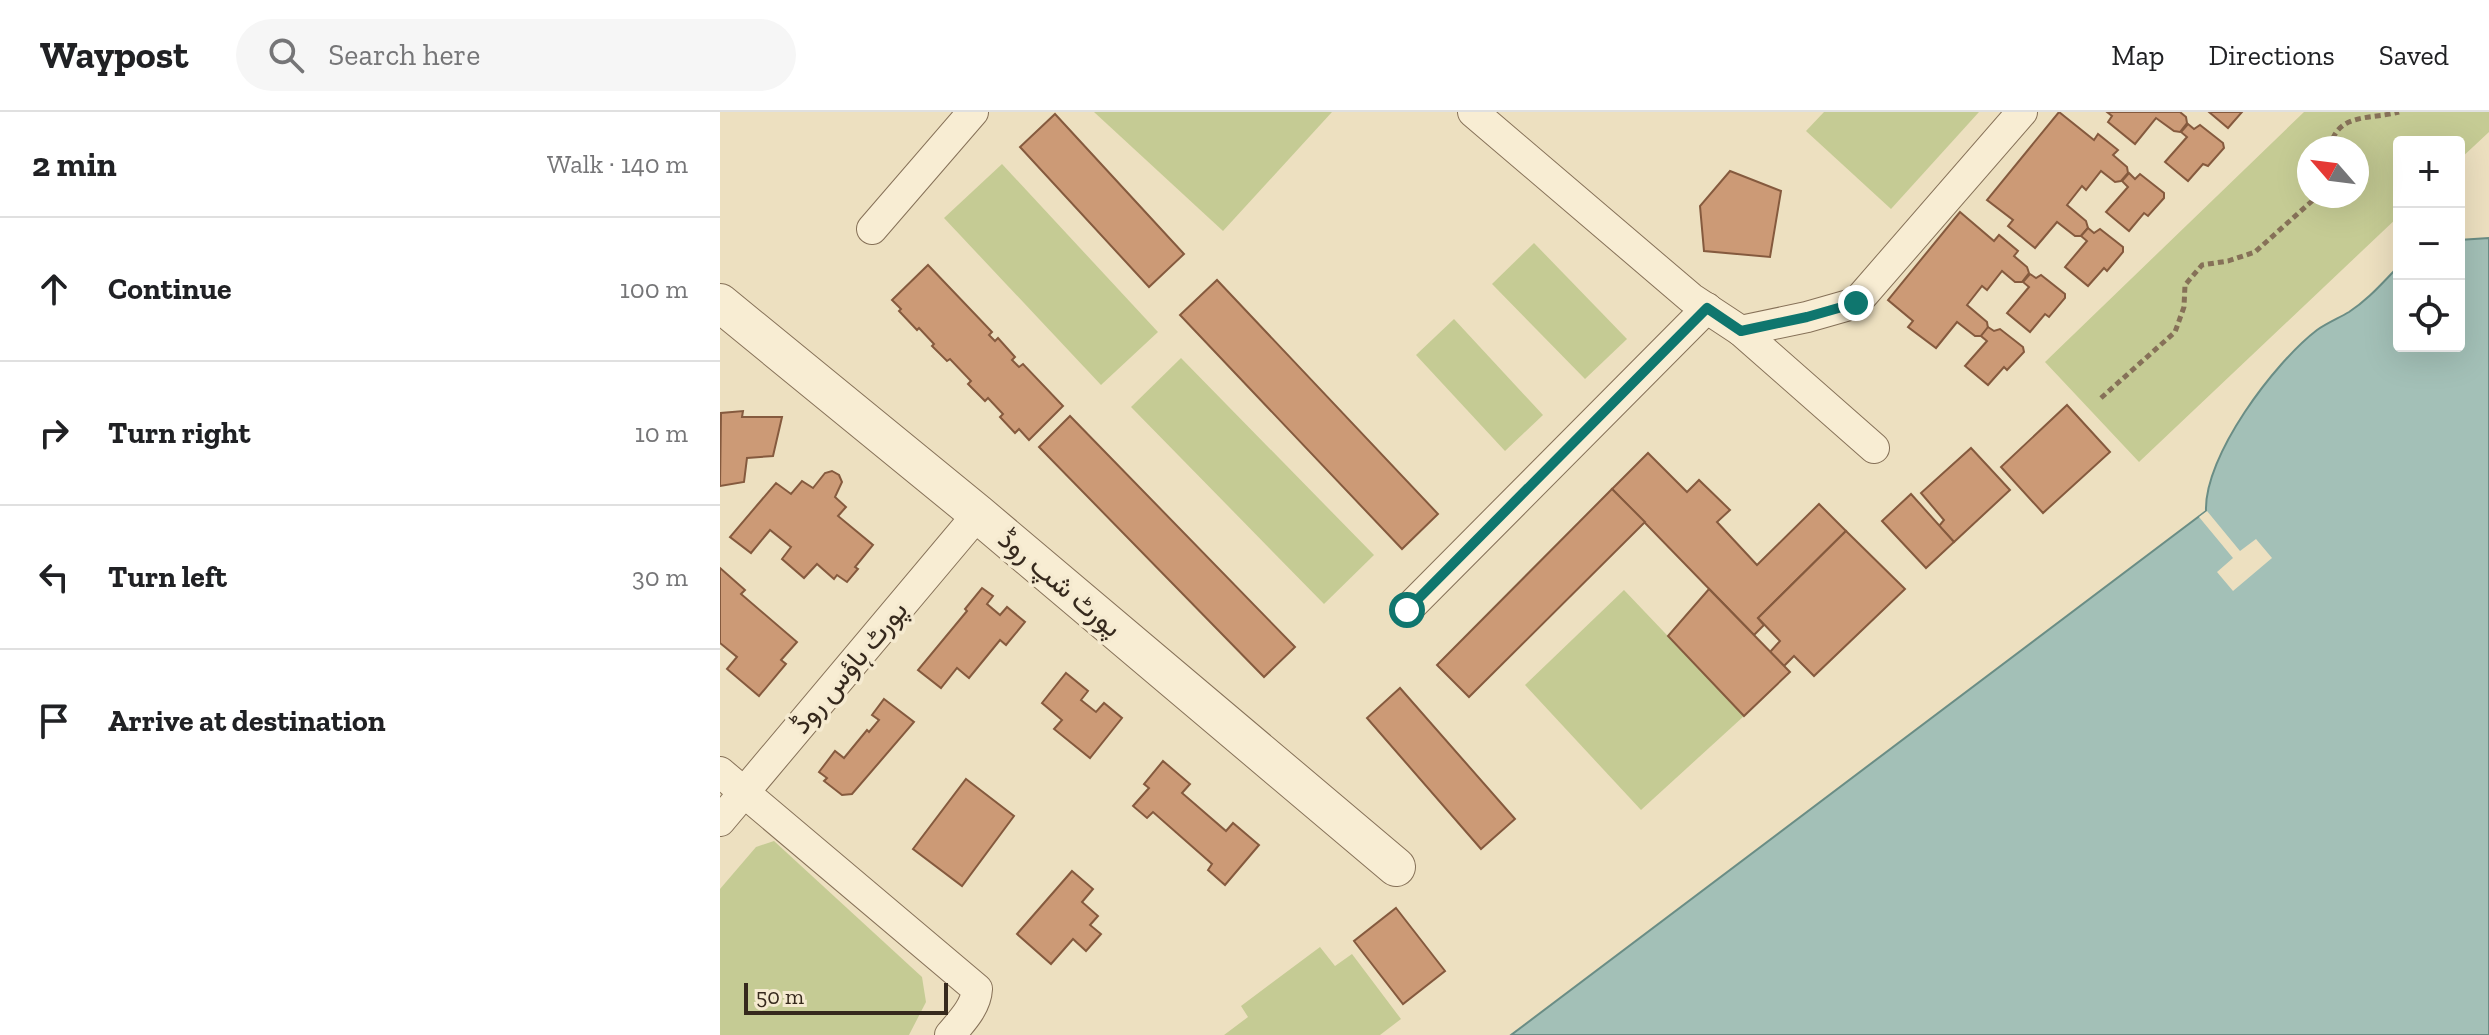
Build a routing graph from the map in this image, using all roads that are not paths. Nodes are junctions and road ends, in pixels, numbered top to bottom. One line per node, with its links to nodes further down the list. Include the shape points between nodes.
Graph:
1 (973, 112): 4 (street)
2 (1473, 112): 6 (street)
3 (2022, 112): 7 (street, via 1856,303)
4 (872, 229)
5 (720, 303): 9 (street, پورٹ شپ روڈ)
6 (1707, 308): 7 (street); 10 (street)
7 (1741, 331): 8 (street)
8 (1874, 448)
9 (978, 514): 12 (street, پورٹ ہاؤس روڈ); 14 (street, پورٹ شپ روڈ)
10 (1407, 610)
11 (720, 772): 12 (street)
12 (744, 791): 13 (street, پورٹ ہاؤس روڈ); 15 (street, via 977,989 977,997)
13 (720, 821)
14 (1396, 867)
15 (950, 1035)

